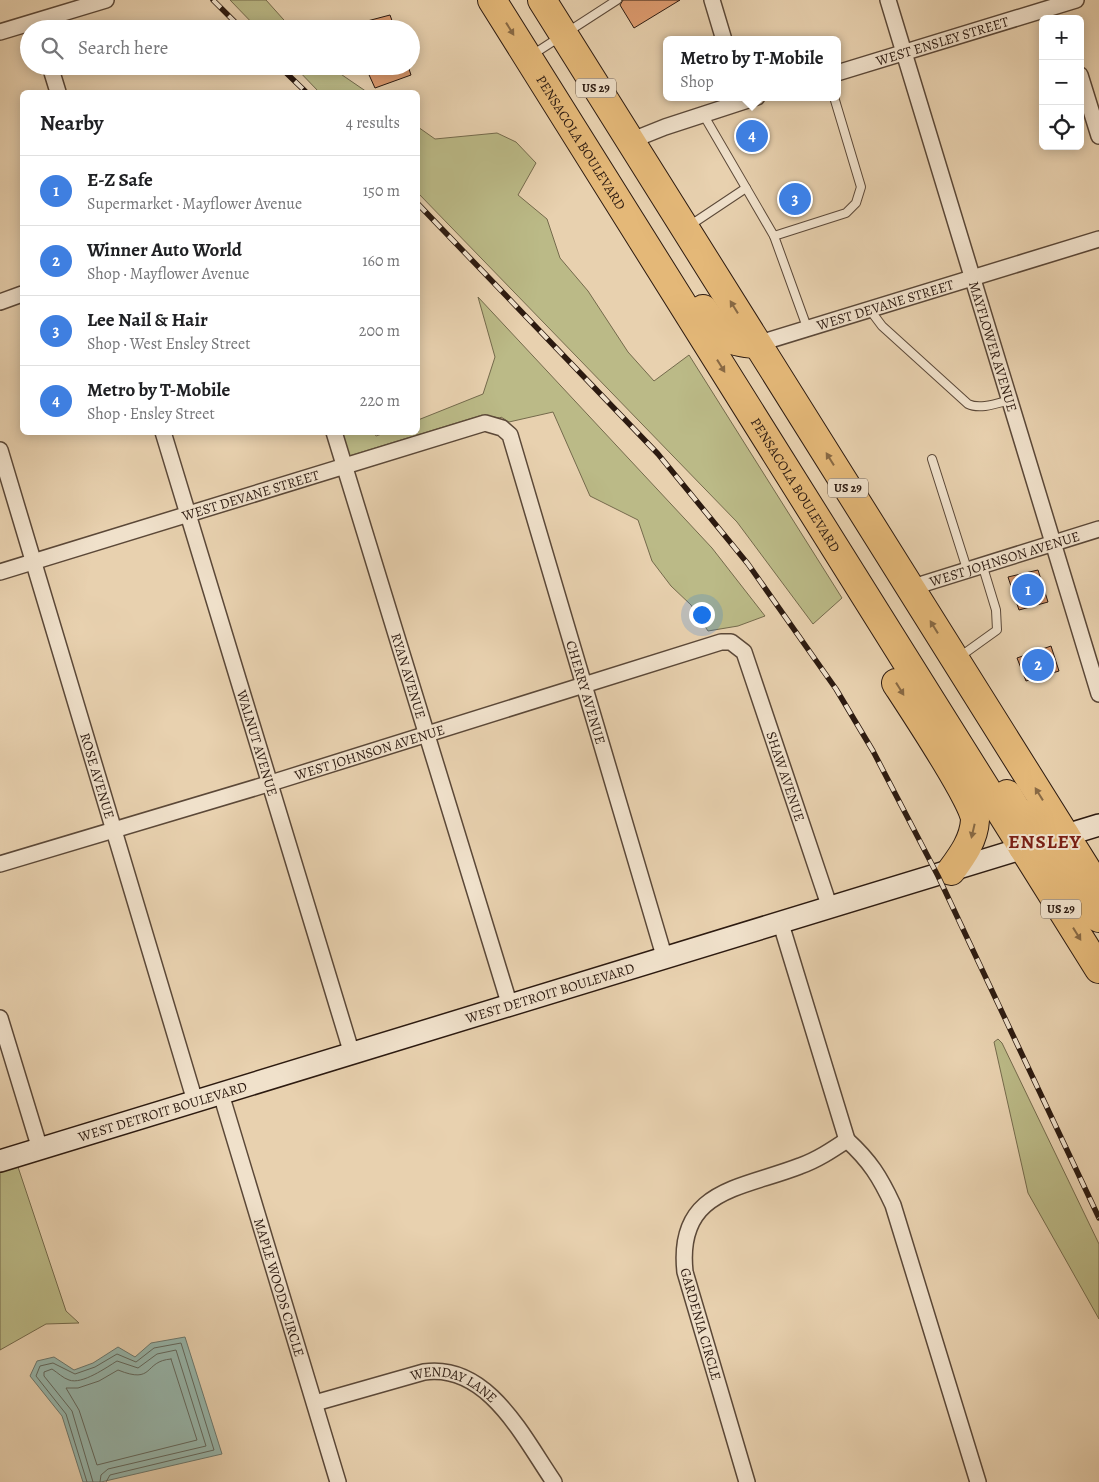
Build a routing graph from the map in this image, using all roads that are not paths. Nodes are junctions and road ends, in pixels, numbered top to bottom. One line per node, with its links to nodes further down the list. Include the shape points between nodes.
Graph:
1 (106, 0): 10 (street)
2 (492, 0): 16 (highway, PENSACOLA BOULEVARD / US 29, one-way to 16)
3 (524, 0): 14 (highway)
4 (542, 0): 14 (highway, US 29)
5 (617, 0): 14 (lane)
6 (712, 0): 13 (street)
7 (888, 0): 15 (street, MAYFLOWER AVENUE)
8 (1076, 0): 9 (street, WEST ENSLEY STREET)
9 (1060, 8): 15 (street, WEST ENSLEY STREET)
10 (52, 20)
11 (20, 28): 12 (street)
12 (0, 32)
13 (723, 36)
14 (557, 38): 16 (lane); 25 (highway, US 29)
15 (903, 52): 17 (street, WEST ENSLEY STREET); 31 (street, MAYFLOWER AVENUE)
16 (528, 57): 27 (highway, PENSACOLA BOULEVARD / US 29)
17 (841, 72)
18 (53, 75): 20 (street)
19 (1084, 88): 24 (street)
20 (57, 90)
21 (741, 101): 23 (street)
22 (835, 101): 29 (lane, via 860,187 856,203 846,213)
23 (703, 114): 25 (street); 26 (lane)
24 (1099, 136)
25 (630, 141): 28 (highway, US 29)
26 (746, 188): 28 (lane); 29 (lane)
27 (615, 197): 36 (highway, via 657,235 717,330 730,341); 47 (highway, PENSACOLA BOULEVARD / US 29, one-way to 47)
28 (685, 228): 36 (highway, US 29, one-way to 28)
29 (774, 236): 35 (lane)
30 (1099, 238): 31 (street, WEST DEVANE STREET)
31 (972, 278): 34 (street, WEST DEVANE STREET); 37 (street, MAYFLOWER AVENUE)
32 (20, 295): 33 (street)
33 (0, 302)
34 (870, 310): 35 (street, WEST DEVANE STREET); 37 (lane, via 882,326 968,404)
35 (808, 330): 36 (street, WEST DEVANE STREET)
36 (757, 344): 52 (highway, US 29, one-way to 36)
37 (1010, 400): 46 (street, MAYFLOWER AVENUE)
38 (502, 428): 43 (street, WEST DEVANE STREET, via 485,423); 56 (street, CHERRY AVENUE, via 510,435)
39 (164, 435): 44 (street, WALNUT AVENUE)
40 (335, 435): 43 (street, RYAN AVENUE)
41 (0, 450): 48 (street, ROSE AVENUE)
42 (932, 459): 50 (lane)
43 (344, 466): 44 (street, WEST DEVANE STREET); 58 (street, RYAN AVENUE)
44 (189, 515): 48 (street, WEST DEVANE STREET); 59 (street, WALNUT AVENUE)
45 (1099, 529): 46 (street, WEST JOHNSON AVENUE)
46 (1053, 542): 49 (street, WEST JOHNSON AVENUE); 57 (street, MAYFLOWER AVENUE)
47 (838, 555): 53 (highway, PENSACOLA BOULEVARD / US 29); 65 (highway, one-way to 65, via 834,582 963,790 976,818 972,837)
48 (34, 562): 51 (street, WEST DEVANE STREET); 61 (street, ROSE AVENUE)
49 (982, 564): 50 (street, WEST JOHNSON AVENUE); 55 (lane, via 996,610 997,630)
50 (967, 569): 52 (street, WEST JOHNSON AVENUE)
51 (0, 572)
52 (910, 588): 55 (highway, US 29, one-way to 52)
53 (871, 606): 62 (highway, via 906,634 1016,809 1035,828); 63 (highway, PENSACOLA BOULEVARD / US 29)
54 (739, 646): 56 (street, WEST JOHNSON AVENUE, via 721,642); 67 (street, SHAW AVENUE, via 744,652)
55 (955, 660): 62 (highway, US 29, one-way to 55)
56 (584, 686): 58 (street, WEST JOHNSON AVENUE); 70 (street, CHERRY AVENUE)
57 (1099, 694)
58 (427, 735): 59 (street, WEST JOHNSON AVENUE); 72 (street, RYAN AVENUE)
59 (271, 783): 61 (street, WEST JOHNSON AVENUE); 74 (street, WALNUT AVENUE)
60 (1099, 825): 62 (street, WEST DETROIT BOULEVARD)
61 (115, 830): 64 (street, WEST JOHNSON AVENUE); 76 (street, ROSE AVENUE)
62 (1065, 835): 63 (street, WEST DETROIT BOULEVARD); 66 (highway, US 29)
63 (1023, 848): 65 (street, WEST DETROIT BOULEVARD); 68 (highway, via 1052,855 1074,878); 71 (highway, PENSACOLA BOULEVARD / US 29, one-way to 71)
64 (0, 864)
65 (951, 871): 67 (street, WEST DETROIT BOULEVARD)
66 (1099, 889)
67 (830, 908): 69 (street, WEST DETROIT BOULEVARD)
68 (1099, 918)
69 (780, 924): 70 (street, WEST DETROIT BOULEVARD); 77 (street)
70 (665, 959): 72 (street, WEST DETROIT BOULEVARD)
71 (1099, 969)
72 (510, 1006): 74 (street, WEST DETROIT BOULEVARD)
73 (0, 1018): 78 (street)
74 (352, 1054): 75 (street, WEST DETROIT BOULEVARD)
75 (220, 1094): 76 (street, WEST DETROIT BOULEVARD); 80 (street, MAPLE WOODS CIRCLE)
76 (196, 1102): 78 (street, WEST DETROIT BOULEVARD)
77 (847, 1140): 83 (street, GARDENIA CIRCLE, via 809,1163 725,1191 710,1200 698,1212 685,1238 685,1272); 84 (street, via 867,1159 894,1205)
78 (40, 1149): 79 (street, WEST DETROIT BOULEVARD)
79 (0, 1161)
80 (315, 1403): 81 (street, MAPLE WOODS CIRCLE); 82 (street, WENDAY LANE, via 424,1372 454,1372 468,1378 502,1407)
81 (338, 1482)
82 (554, 1482)
83 (747, 1482)
84 (978, 1482)

